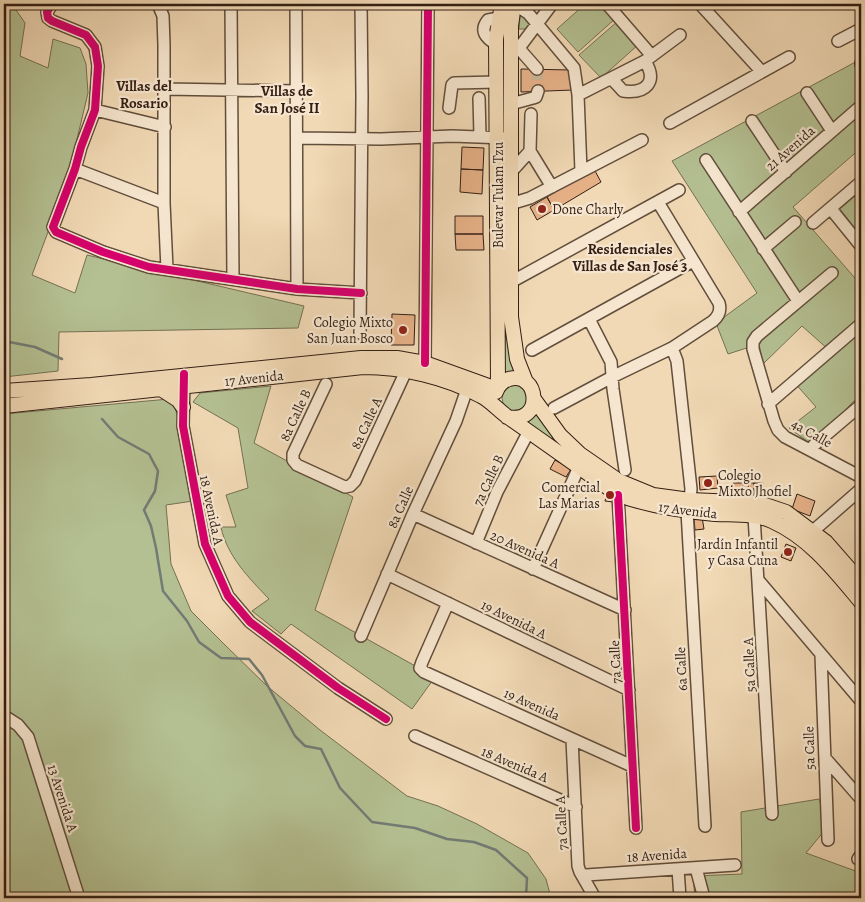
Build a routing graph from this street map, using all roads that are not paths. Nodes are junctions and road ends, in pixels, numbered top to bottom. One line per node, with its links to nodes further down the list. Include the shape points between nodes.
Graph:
1 (52, 4): 33 (street, via 47,12 48,18 86,35 95,47 98,66)
2 (158, 4): 23 (street, via 163,16)
3 (231, 4): 24 (street)
4 (296, 4): 25 (street)
5 (361, 4): 43 (street)
6 (428, 4): 42 (street)
7 (502, 4): 22 (main road, Bulevar Tulam Tzu, via 496,44)
8 (514, 4): 12 (street); 16 (main road, Bulevar Tulam Tzu)
9 (552, 4): 12 (street)
10 (607, 4): 18 (street)
11 (700, 4): 20 (street)
12 (537, 22): 16 (street); 28 (street, via 574,68)
13 (861, 28): 15 (street)
14 (680, 35): 18 (street)
15 (838, 41)
16 (515, 43): 19 (street); 30 (main road, Bulevar Tulam Tzu)
17 (789, 57): 20 (street)
18 (649, 58): 21 (street); 21 (street, via 651,79 649,85 642,89 623,91)
19 (537, 69)
20 (762, 72): 36 (street)
21 (612, 79): 28 (street)
22 (497, 82): 30 (main road, Bulevar Tulam Tzu); 32 (street, via 454,83)
23 (165, 89): 24 (street); 37 (street)
24 (231, 90): 25 (street); 66 (street)
25 (297, 91): 41 (street)
26 (538, 91): 30 (street, via 534,98)
27 (807, 93): 38 (street)
28 (578, 96): 48 (street)
29 (479, 98): 39 (street)
30 (504, 103): 40 (main road, Bulevar Tulam Tzu)
31 (861, 106): 38 (street, 21 Avenida)
32 (449, 108)
33 (95, 110): 37 (street); 47 (street)
34 (531, 114): 45 (street)
35 (752, 121): 50 (street)
36 (670, 123)
37 (164, 127): 55 (street)
38 (832, 131): 50 (street, 21 Avenida)
39 (480, 136): 40 (street); 42 (street)
40 (504, 137): 49 (main road, Bulevar Tulam Tzu); 56 (main road, Bulevar Tulam Tzu)
41 (297, 138): 43 (street); 68 (street)
42 (428, 138): 43 (street); 76 (street)
43 (362, 139): 69 (street)
44 (642, 140): 48 (street)
45 (530, 151): 49 (street); 52 (street)
46 (706, 160): 58 (street)
47 (76, 169): 55 (street); 64 (street, via 54,230 103,252)
48 (582, 171): 52 (street)
49 (511, 172): 56 (main road, Bulevar Tulam Tzu)
50 (786, 172): 58 (street, 21 Avenida)
51 (861, 182): 57 (street)
52 (552, 187): 56 (street)
53 (679, 190): 54 (street)
54 (658, 202): 63 (street); 67 (street)
55 (164, 203): 64 (street)
56 (504, 206): 67 (main road, Bulevar Tulam Tzu); 82 (main road, Bulevar Tulam Tzu)
57 (831, 209): 60 (street); 61 (street)
58 (739, 212): 62 (street)
59 (795, 222): 62 (street)
60 (813, 223)
61 (861, 246)
62 (763, 249): 70 (street)
63 (694, 261): 71 (street); 74 (street, via 719,303 719,313 713,321)
64 (167, 270): 66 (street)
65 (832, 272): 70 (street)
66 (233, 279): 68 (street)
67 (511, 282): 80 (main road, Bulevar Tulam Tzu, via 517,359)
68 (297, 290): 69 (street)
69 (360, 293): 73 (street)
70 (798, 301): 87 (street, 4a Calle, via 753,342)
71 (589, 319): 75 (street); 78 (street, via 612,362)
72 (861, 324): 87 (street)
73 (360, 333)
74 (672, 348): 78 (street); 101 (street, 6a Calle, via 677,361 691,489)
75 (532, 350)
76 (425, 363): 79 (main road, 17 Avenida, via 397,358 361,358); 82 (main road, 17 Avenida)
77 (406, 371): 79 (main road, 17 Avenida, via 363,367); 84 (main road, 17 Avenida); 95 (street, 8a Calle A, via 355,482 350,486 346,487)
78 (612, 377): 91 (street); 97 (street)
79 (184, 380): 83 (main road, 17 Avenida); 85 (main road, 17 Avenida); 90 (street, 18 Avenida A)
80 (526, 382): 82 (main road, via 508,379); 86 (main road)
81 (326, 384): 95 (street, 8a Calle B)
82 (498, 388): 92 (main road, via 495,395)
83 (161, 389): 89 (main road, 17 Avenida); 90 (main road)
84 (467, 389): 92 (main road, 17 Avenida); 102 (street, 8a Calle, via 456,421)
85 (4, 391)
86 (534, 399): 92 (main road, via 526,415 520,417); 101 (main road, 17 Avenida, via 560,435 580,454 619,481 653,496)
87 (768, 404): 94 (street, 4a Calle, via 778,430)
88 (861, 405): 94 (street)
89 (4, 406)
90 (183, 407): 118 (street, 18 Avenida A, via 183,426 205,544 228,596 250,622 338,688)
91 (554, 408)
92 (502, 412): 93 (main road, 17 Avenida)
93 (529, 431): 96 (main road, 17 Avenida); 105 (street, 7a Calle B, via 497,492)
94 (810, 450): 98 (street, 4a Calle)
95 (292, 460)
96 (579, 467): 100 (main road, 17 Avenida); 106 (street)
97 (624, 470)
98 (861, 477)
99 (861, 490): 104 (street)
100 (618, 495): 101 (main road, 17 Avenida, via 636,502); 112 (street, 7a Calle)
101 (689, 505): 103 (main road, 17 Avenida); 104 (main road, 17 Avenida, via 759,503 786,512); 126 (street, 6a Calle)
102 (413, 514): 105 (street, 20 Avenida A); 107 (street, 8a Calle)
103 (754, 516): 108 (street, 5a Calle A); 110 (main road, 17 Avenida, via 788,529 819,552)
104 (813, 531): 109 (main road, 17 Avenida)
105 (476, 543): 106 (street, 20 Avenida A)
106 (533, 569): 112 (street, 20 Avenida A)
107 (387, 574): 111 (street, 19 Avenida A); 113 (street, 8a Calle)
108 (759, 581): 114 (street); 125 (street, 5a Calle A)
109 (861, 582)
110 (861, 602)
111 (448, 604): 115 (street, 19 Avenida A); 120 (street, 19 Avenida, via 420,668)
112 (625, 610): 115 (street, 7a Calle)
113 (361, 636)
114 (821, 655): 116 (street); 121 (street, 5a Calle)
115 (629, 690): 122 (street, 7a Calle)
116 (861, 701)
117 (4, 716): 133 (street, 13 Avenida A, via 28,737)
118 (386, 719)
119 (415, 736): 124 (street, 18 Avenida A)
120 (572, 739): 122 (street, 19 Avenida); 124 (street, 7a Calle A)
121 (825, 758): 123 (street); 128 (street, 5a Calle)
122 (632, 766): 127 (street, 7a Calle)
123 (861, 799)
124 (576, 807): 132 (street, 7a Calle A, via 578,866)
125 (772, 814)
126 (705, 826)
127 (636, 828)
128 (828, 840)
129 (735, 865): 130 (street, 18 Avenida)
130 (696, 868): 131 (street, 18 Avenida); 136 (street)
131 (678, 869): 132 (street, 18 Avenida); 135 (street)
132 (582, 874): 134 (street, 7a Calle A)
133 (79, 898)
134 (594, 898)
135 (680, 898)
136 (704, 898)

